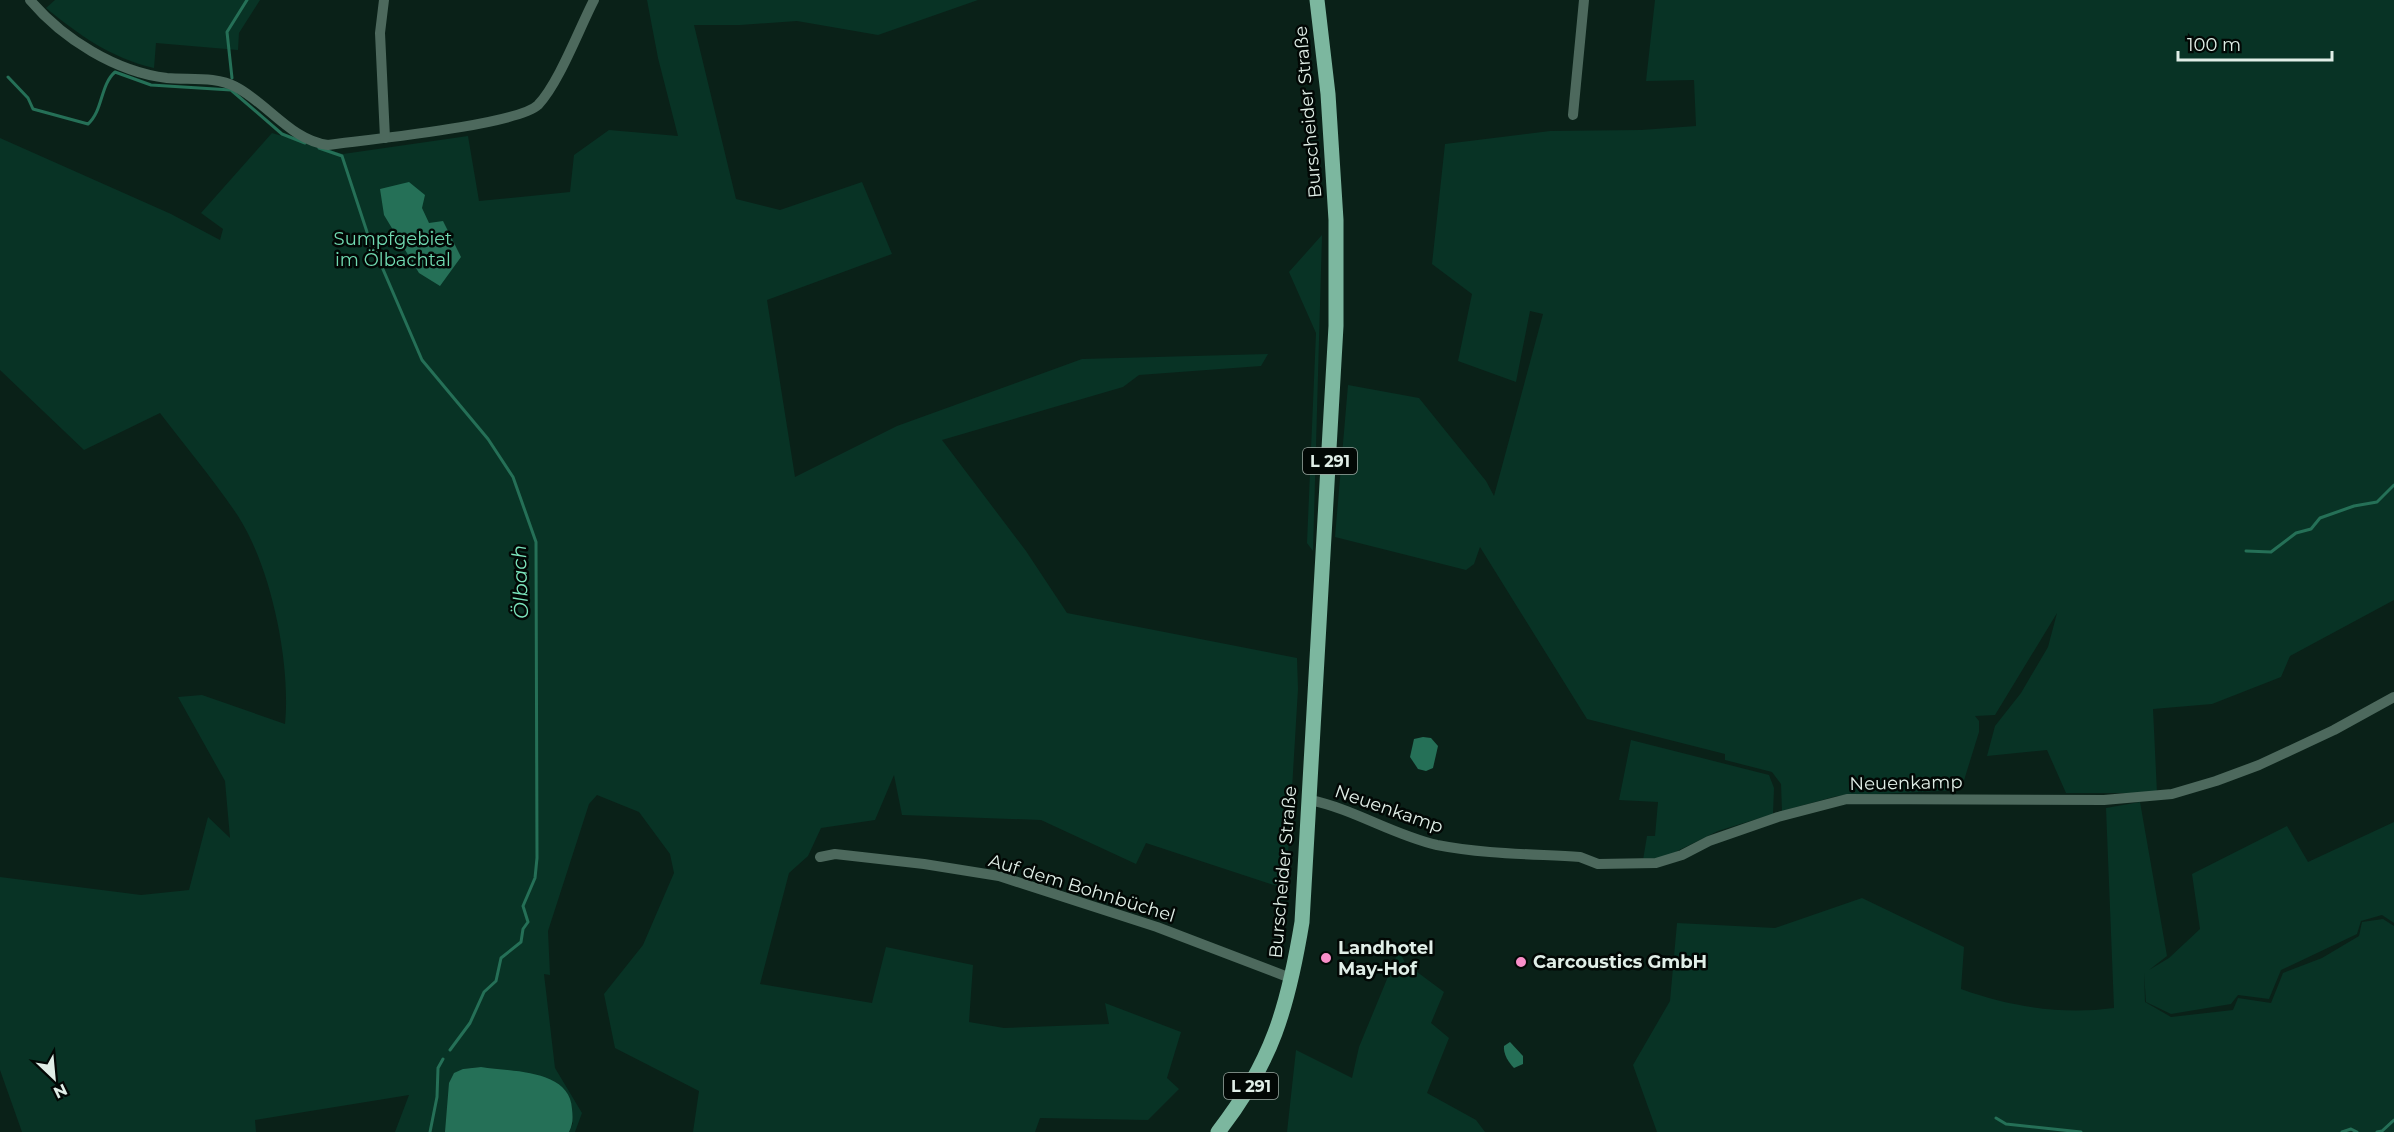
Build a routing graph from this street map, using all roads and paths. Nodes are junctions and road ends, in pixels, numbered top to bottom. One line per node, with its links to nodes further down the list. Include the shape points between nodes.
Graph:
1 (30, 0): 7 (street, via 58,29 101,55 153,75 234,86 319,144)
2 (384, 0): 7 (street, via 380,33)
3 (594, 0): 7 (street, via 552,85 531,110 501,120)
4 (1317, 0): 9 (main road, Burscheider Straße / L 291, via 1336,220 1336,338)
5 (1584, 0): 6 (street)
6 (1573, 115)
7 (385, 138)
8 (2394, 697): 9 (street, Neuenkamp, via 2268,761 2217,782 2172,794 2104,800 1847,799 1778,817 1656,863 1598,864 1580,857 1437,845)
9 (1310, 800): 11 (main road, Burscheider Straße / L 291, via 1302,922)
10 (820, 857): 11 (street, Auf dem Bohnbüchel, via 835,854 999,876 1157,927)
11 (1293, 979): 12 (main road, Burscheider Straße / L 291, via 1265,1060)
12 (1218, 1132)

